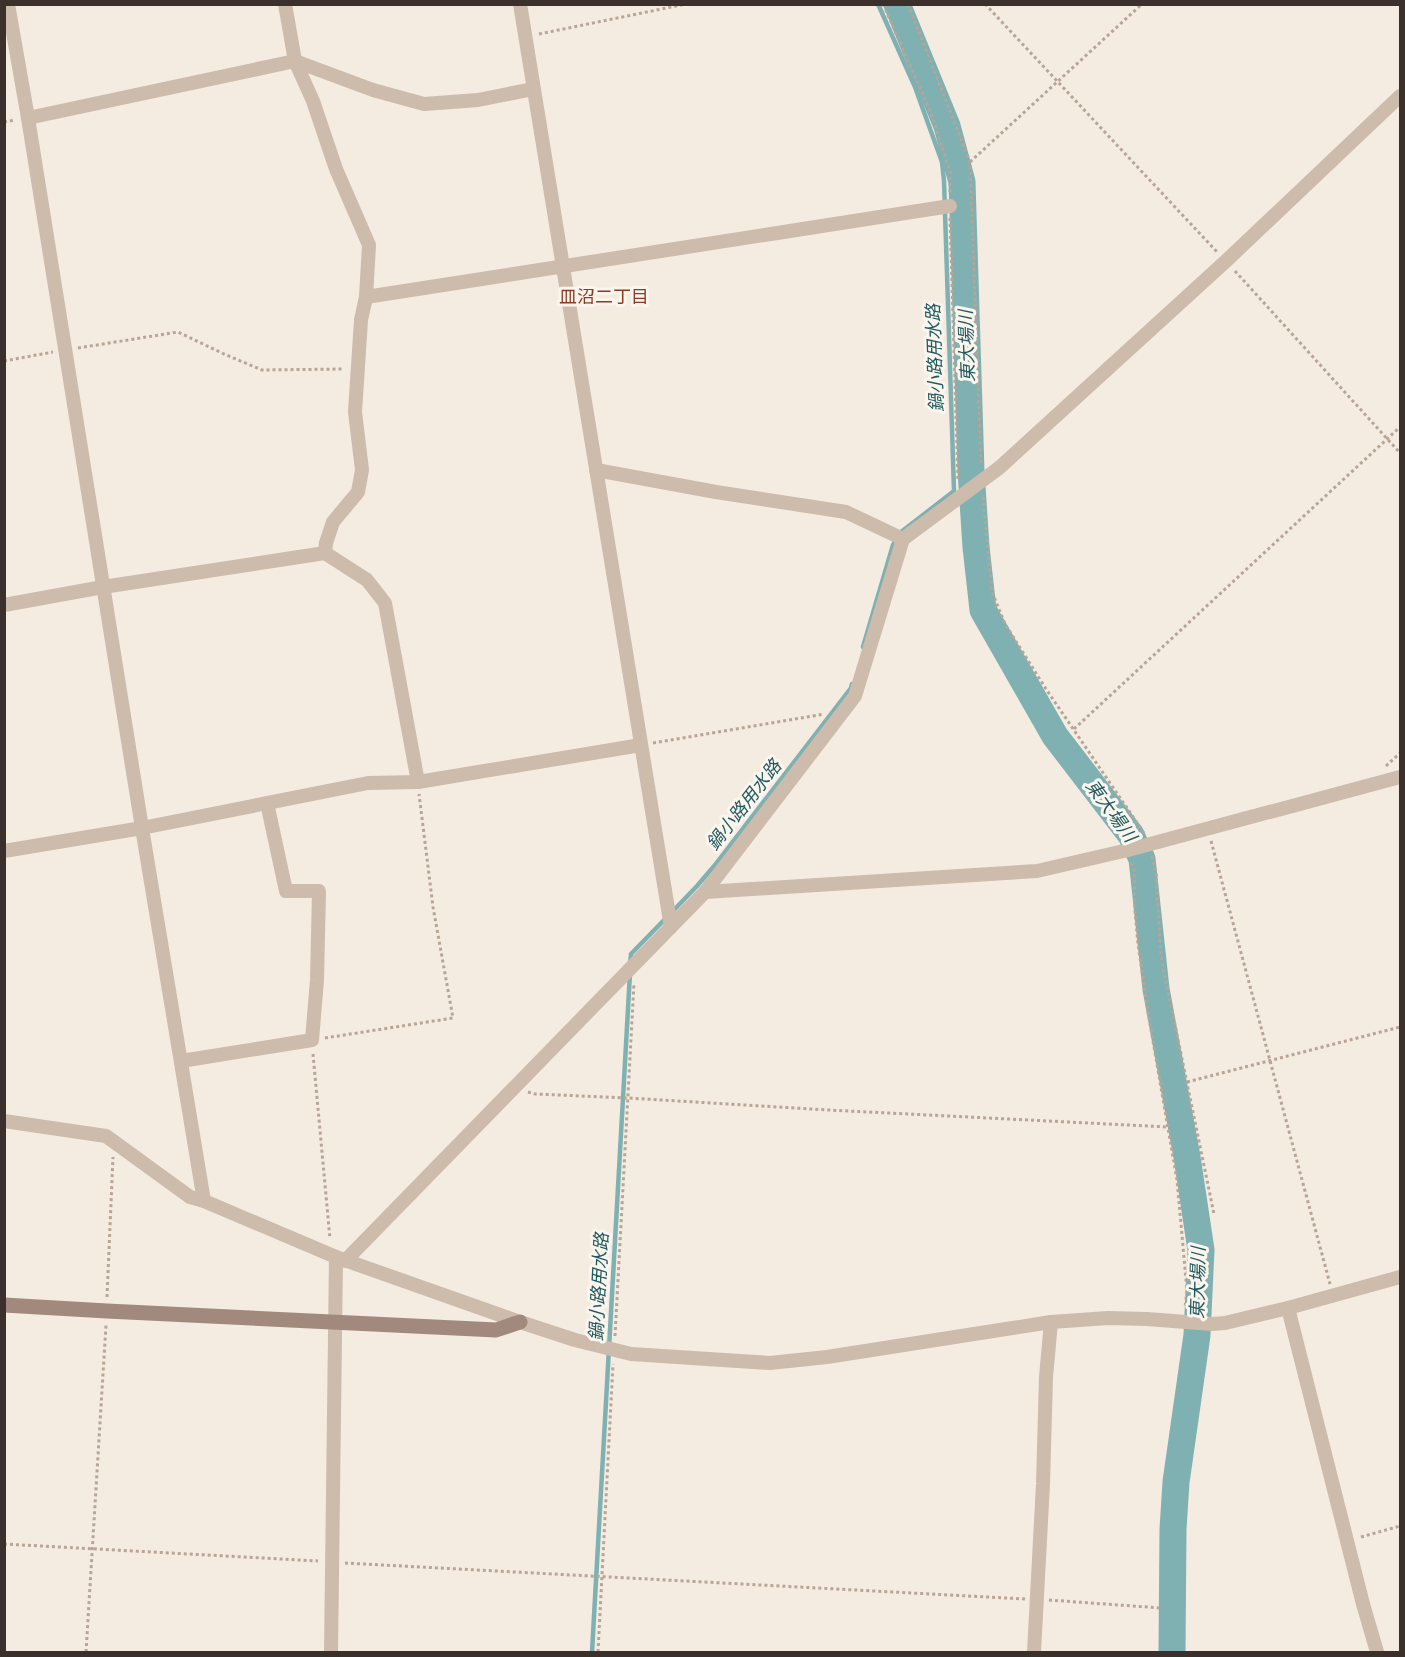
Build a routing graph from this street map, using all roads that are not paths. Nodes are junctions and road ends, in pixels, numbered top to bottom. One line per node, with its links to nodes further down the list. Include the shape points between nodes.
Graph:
1 (8, 4): 7 (street)
2 (285, 4): 4 (street)
3 (520, 4): 5 (street)
4 (295, 61): 5 (street, via 424,104 478,100); 7 (street); 10 (street, via 369,245)
5 (534, 89): 9 (street)
6 (1401, 96): 12 (street, via 999,468)
7 (28, 118): 14 (street)
8 (950, 206): 9 (street)
9 (562, 267): 10 (street); 11 (street)
10 (366, 297): 13 (street, via 356,412 362,470 357,492 333,522)
11 (596, 470): 12 (street, via 846,512); 16 (street)
12 (903, 539): 22 (street, via 855,696)
13 (325, 553): 14 (street); 18 (street, via 367,580 385,603)
14 (103, 587): 15 (street); 20 (street)
15 (4, 605)
16 (641, 745): 18 (street); 23 (street)
17 (1401, 777): 22 (street, via 1037,871)
18 (418, 782): 19 (street, via 368,783)
19 (267, 803): 20 (street); 24 (street, via 286,891 319,891 312,1040)
20 (142, 828): 21 (street); 24 (street)
21 (4, 851)
22 (705, 892): 23 (street)
23 (671, 927): 27 (street, via 514,1088)
24 (182, 1061): 26 (street)
25 (4, 1121): 26 (street, via 106,1136 190,1197)
26 (204, 1201): 27 (street)
27 (337, 1258): 31 (street); 32 (street)
28 (1401, 1277): 30 (street)
29 (4, 1305): 31 (street)
30 (1288, 1308): 33 (street, via 1212,1324 1108,1318); 36 (street)
31 (335, 1322): 32 (street, via 496,1330); 34 (street)
32 (520, 1322): 33 (street, via 631,1354 770,1363)
33 (1051, 1322): 35 (street)
34 (332, 1653)
35 (1034, 1653)
36 (1377, 1653)

